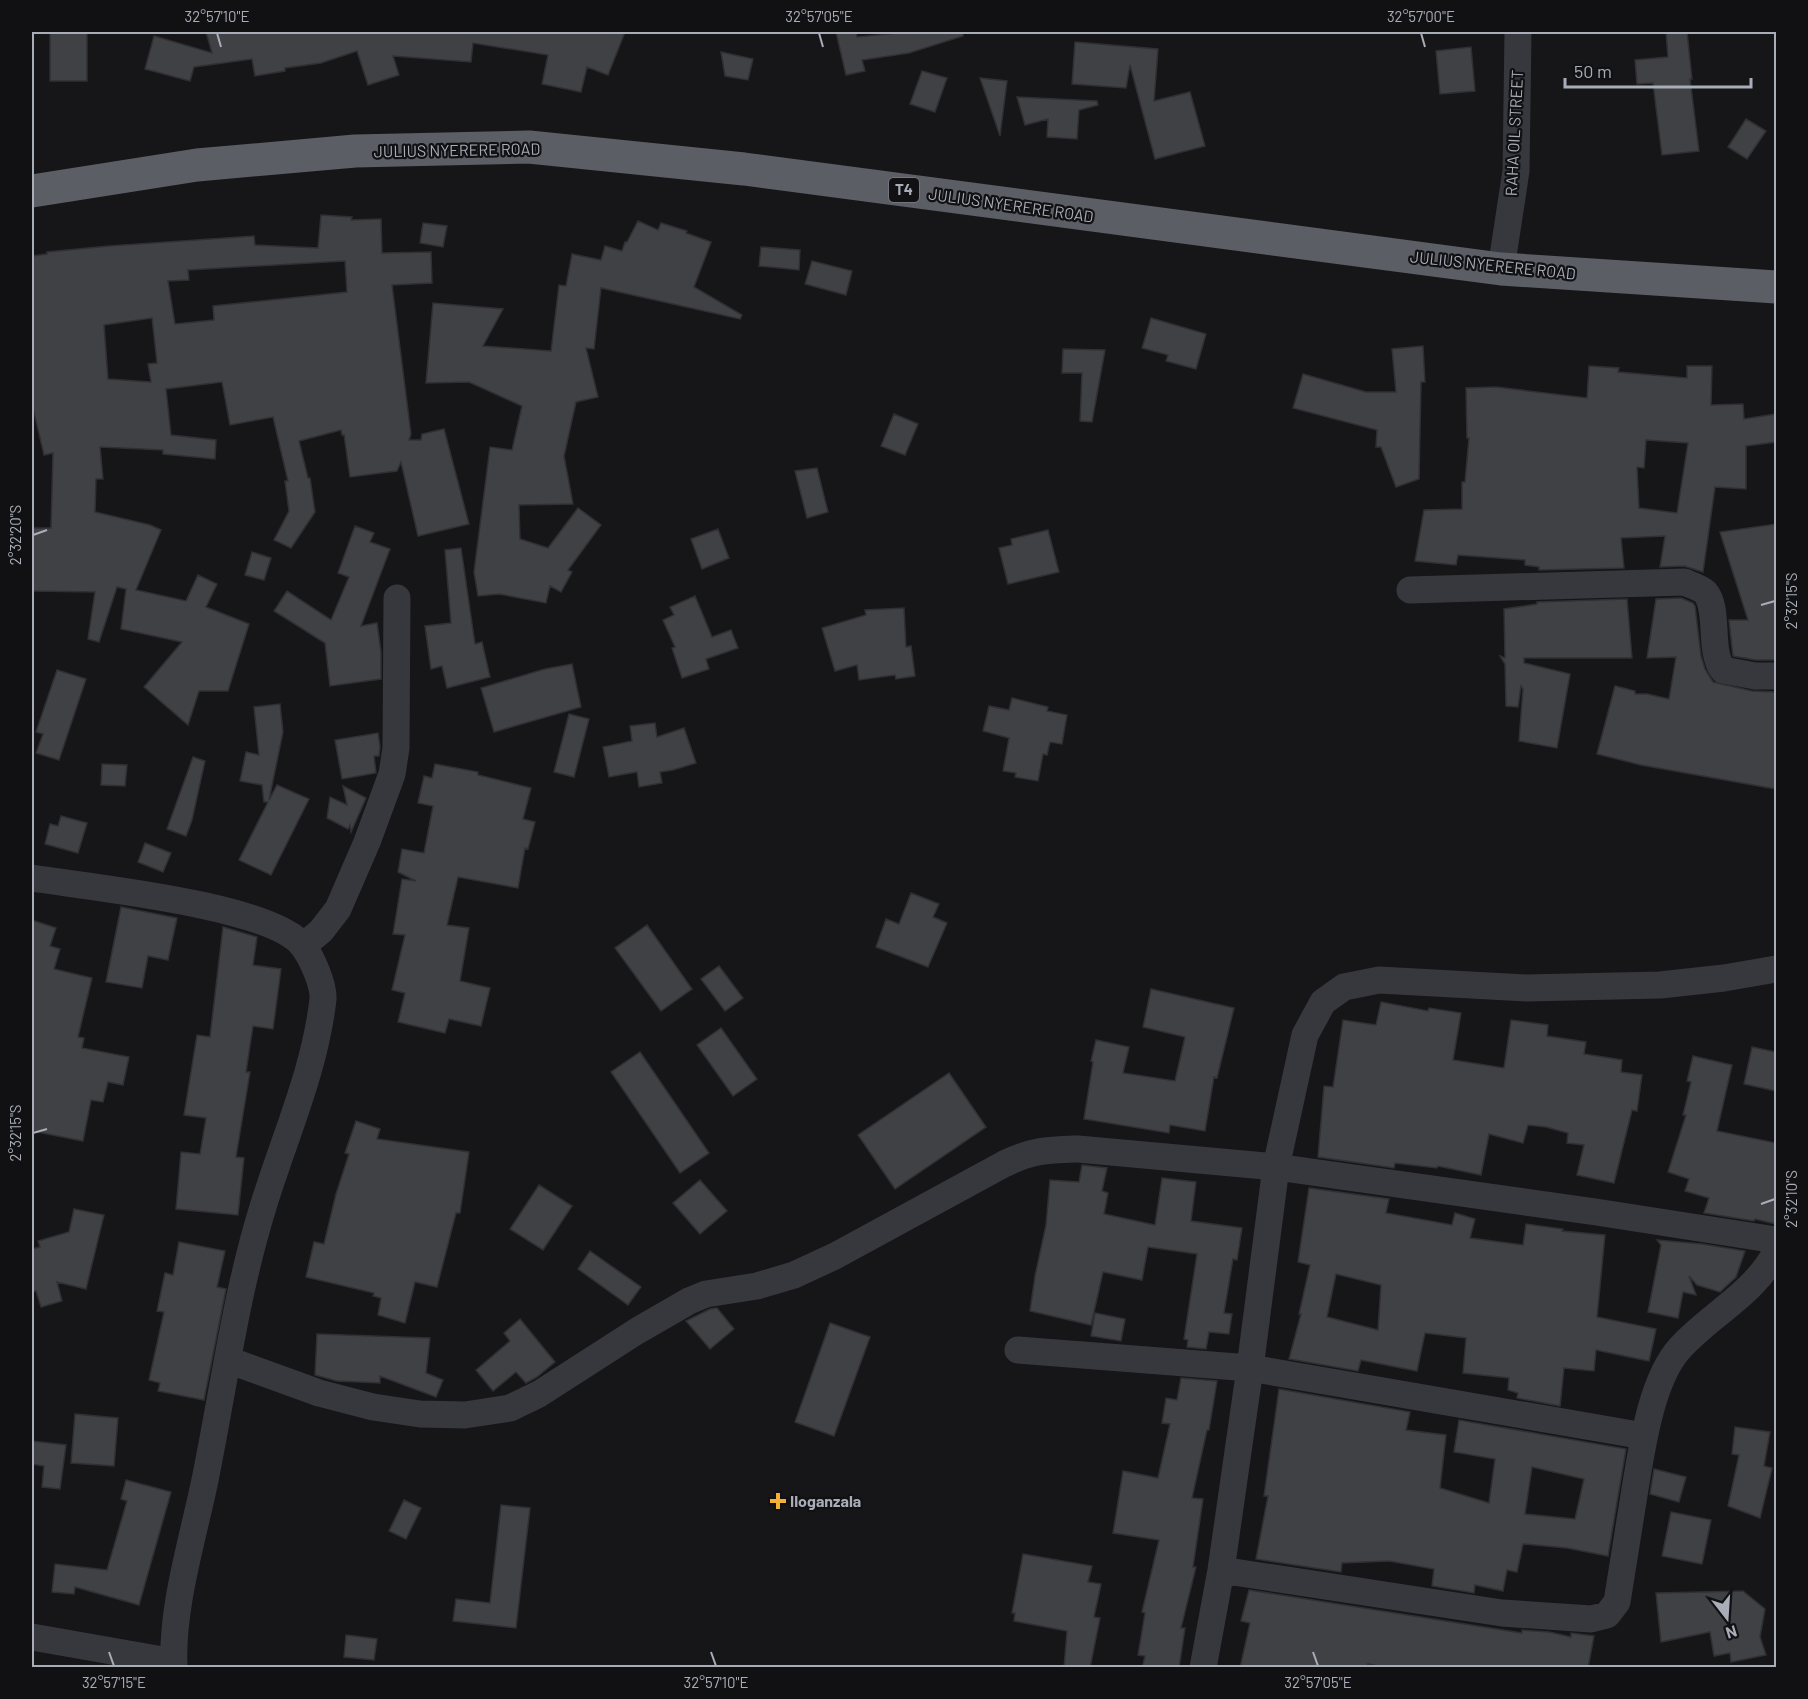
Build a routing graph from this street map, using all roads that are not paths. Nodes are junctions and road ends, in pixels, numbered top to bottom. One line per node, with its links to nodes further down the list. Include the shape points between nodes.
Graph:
1 (1518, 32): 3 (street, RAHA OIL STREET, via 1516,171)
2 (32, 191): 3 (highway, JULIUS NYERERE ROAD / T4, via 197,165 355,151 529,147 744,169)
3 (1501, 269): 4 (highway, JULIUS NYERERE ROAD / T4)
4 (1776, 287)
5 (1410, 590): 7 (street, via 1684,582 1699,588 1710,600 1717,657 1723,670)
6 (397, 598): 9 (street, via 396,748 392,774 338,909)
7 (1776, 676)
8 (32, 878): 9 (street, via 197,904 263,921 288,932)
9 (303, 946): 15 (street, via 315,966 323,995 310,1064 243,1277)
10 (1776, 969): 11 (street, via 1660,985 1527,988 1379,980 1344,987 1323,1002 1305,1035)
11 (1276, 1167): 12 (street); 15 (street, via 1078,1149 1027,1153 794,1275 689,1301 510,1408 465,1415 373,1407 319,1393); 16 (street)
12 (1776, 1240)
13 (1776, 1252): 17 (street, via 1754,1284 1680,1348 1662,1377)
14 (1018, 1350): 16 (street)
15 (228, 1360): 20 (street, via 174,1625)
16 (1250, 1368): 17 (street); 18 (street)
17 (1644, 1436): 18 (street, via 1617,1602 1607,1615 1591,1619 1502,1613)
18 (1221, 1570): 21 (street)
19 (32, 1637): 20 (street)
20 (174, 1665)
21 (1203, 1668)

